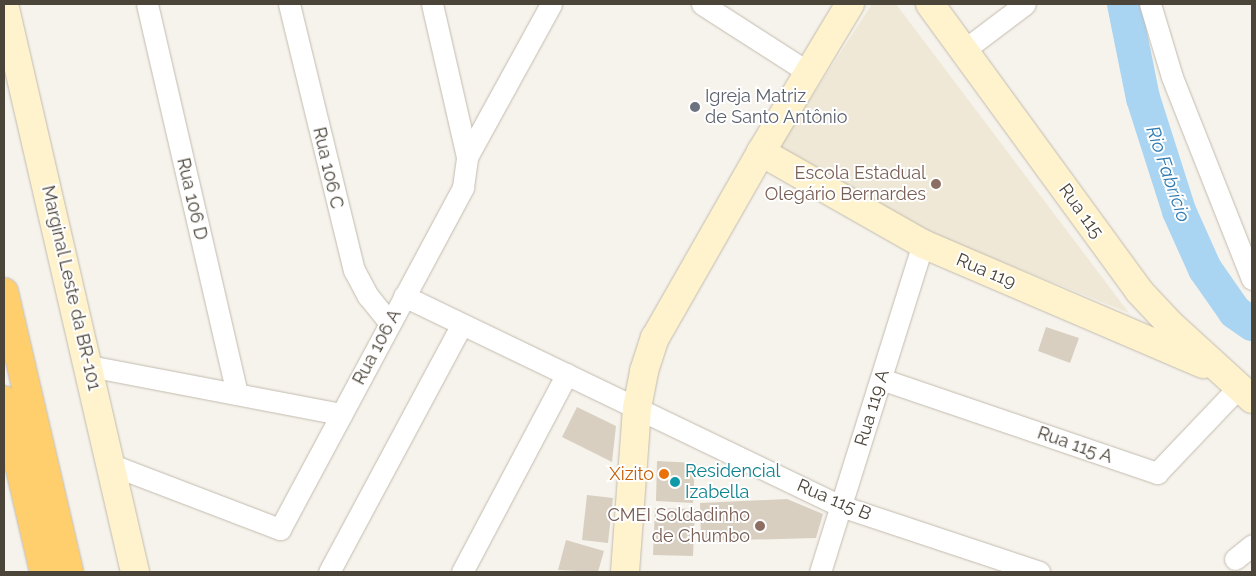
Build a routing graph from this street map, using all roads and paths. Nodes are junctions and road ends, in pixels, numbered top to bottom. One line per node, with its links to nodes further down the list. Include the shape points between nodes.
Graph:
1 (4, 4): 21 (main road, Marginal Leste da BR-101)
2 (147, 4): 25 (street, Rua 106 D)
3 (289, 4): 19 (street, Rua 106 C, via 354,270 368,296)
4 (432, 4): 14 (street)
5 (551, 4): 14 (street, Rua 106 A)
6 (702, 4): 12 (street)
7 (850, 4): 12 (main road)
8 (930, 4): 11 (main road, Rua 115)
9 (1025, 4): 11 (street)
10 (1150, 4): 16 (street, via 1172,77)
11 (964, 50): 24 (main road, Rua 115, via 1139,291)
12 (808, 72): 13 (main road)
13 (760, 152): 15 (main road, Rua 119); 27 (main road, via 655,338)
14 (468, 157): 18 (street, Rua 106 A, via 463,187)
15 (923, 244): 23 (street, Rua 119 A); 24 (main road, Rua 119)
16 (1252, 279)
17 (4, 292): 35 (highway)
18 (404, 296): 19 (street, Rua 106 A); 20 (street, Rua 115 B)
19 (390, 323): 28 (street, Rua 106 A)
20 (462, 324): 22 (street, Rua 115 B); 37 (street)
21 (89, 366): 25 (street); 29 (main road, Marginal Leste da BR-101)
22 (567, 374): 27 (street, Rua 115 B); 38 (street)
23 (881, 379): 24 (street, Rua 115 A, via 1157,473); 30 (street, Rua 119 A)
24 (1237, 386)
25 (238, 394): 28 (street)
26 (4, 400): 34 (highway)
27 (637, 408): 30 (street, Rua 115 B); 33 (main road)
28 (341, 414): 29 (street, Rua 106 A, via 280,529)
29 (112, 465): 36 (main road, Marginal Leste da BR-101)
30 (841, 506): 39 (street, Rua 119 A); 40 (street, Rua 115 B)
31 (1252, 545): 32 (street)
32 (1235, 559)
33 (624, 570)
34 (44, 572)
35 (69, 572)
36 (135, 572)
37 (329, 572)
38 (462, 572)
39 (820, 572)
40 (1039, 572)

